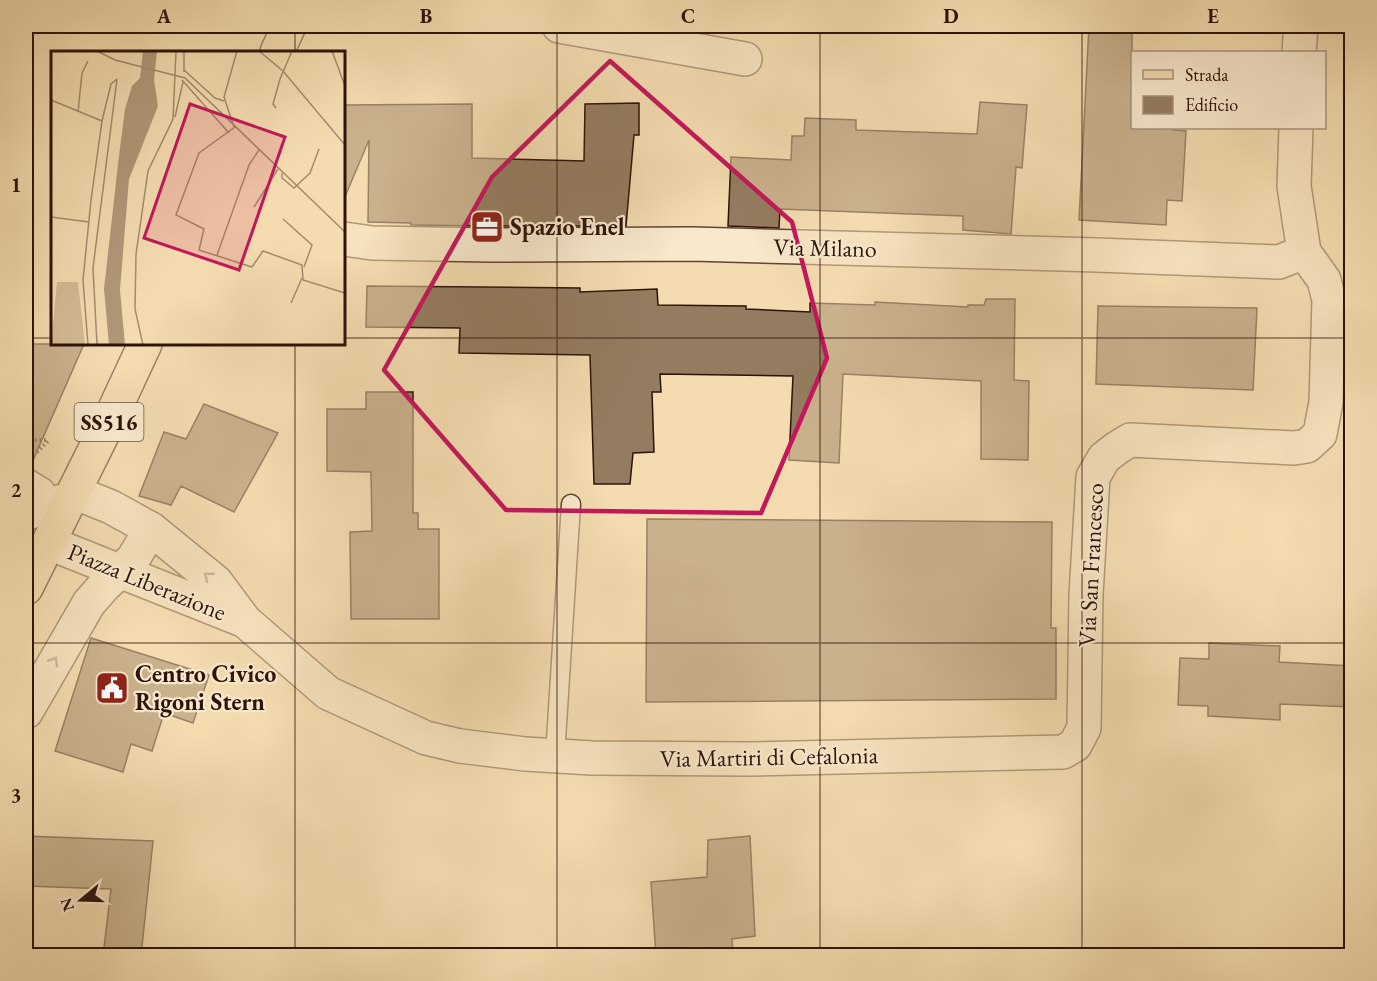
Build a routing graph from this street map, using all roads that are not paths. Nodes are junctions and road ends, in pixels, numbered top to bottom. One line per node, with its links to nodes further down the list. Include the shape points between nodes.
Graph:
1 (289, 26): 4 (main road)
2 (559, 26): 6 (street)
3 (1300, 26): 5 (street)
4 (277, 51)
5 (1299, 51)
6 (745, 59)
7 (1296, 129): 9 (street, Via San Francesco, via 1294,186)
8 (345, 239): 9 (street, Via Milano, via 372,243 692,244 1279,262)
9 (1304, 252): 20 (street, Via San Francesco, via 1324,280 1329,300 1326,402 1320,434 1307,446 1294,448 1131,440 1104,458 1093,477 1084,728)
10 (144, 345): 12 (main road, SS516)
11 (26, 477): 12 (lane, via 44,488)
12 (56, 502): 14 (street, Piazza Liberazione, via 111,507); 15 (main road, SS516)
13 (571, 504): 22 (lane)
14 (151, 529): 16 (street); 18 (street, Piazza Liberazione, one-way to 14, via 216,582)
15 (48, 543): 16 (street, Piazza Liberazione); 17 (main road, SS516)
16 (121, 572): 18 (street, Piazza Liberazione); 19 (street, one-way to 16, via 89,603)
17 (26, 588)
18 (245, 621): 21 (street, Piazza Liberazione, via 328,693 426,738)
19 (26, 712)
20 (1075, 745): 22 (street, Via Martiri di Cefalonia, via 1063,753 751,759)
21 (460, 746): 22 (street, Via Martiri di Cefalonia)
22 (555, 756)

